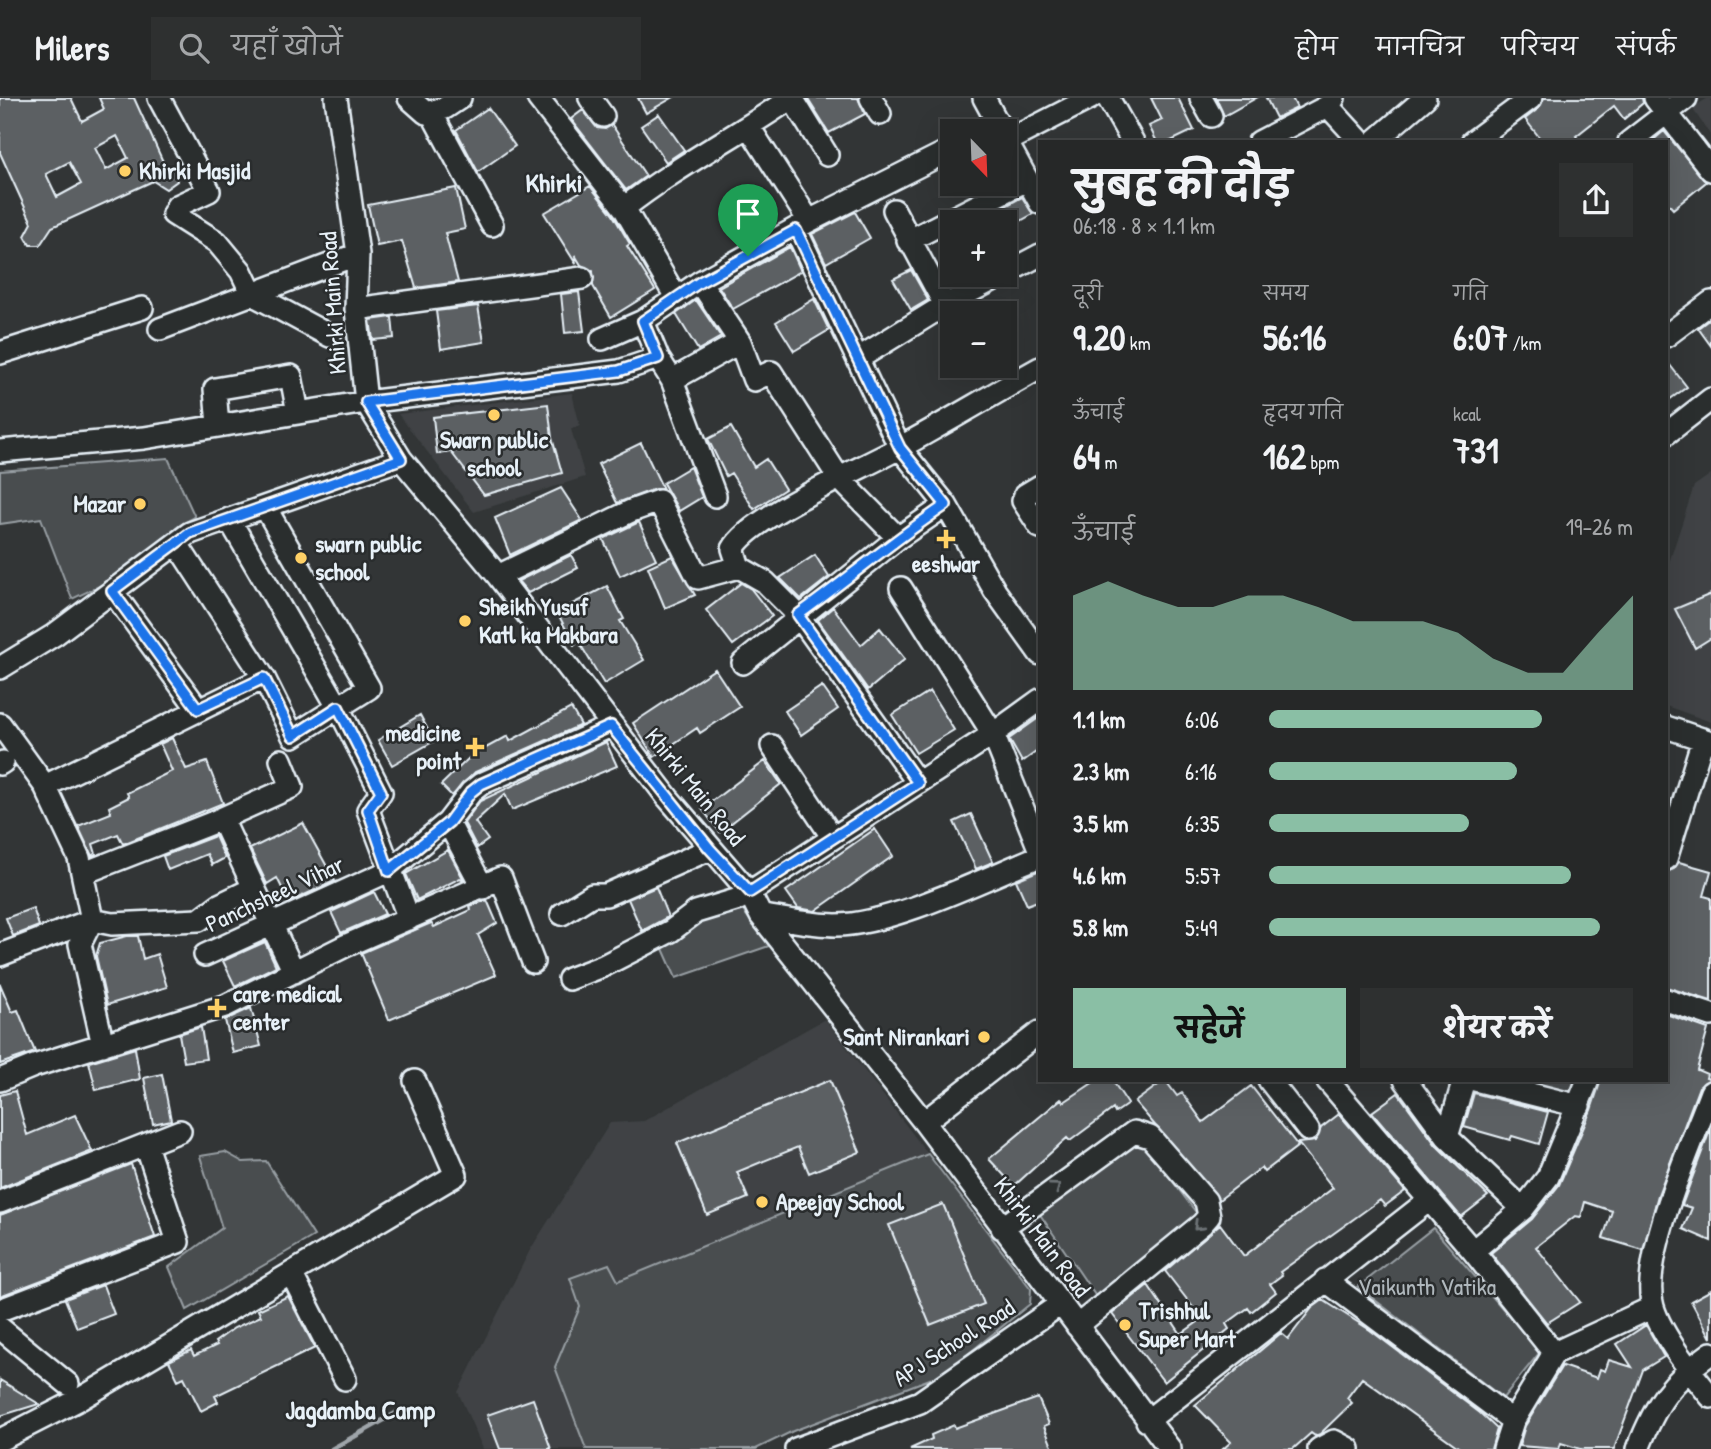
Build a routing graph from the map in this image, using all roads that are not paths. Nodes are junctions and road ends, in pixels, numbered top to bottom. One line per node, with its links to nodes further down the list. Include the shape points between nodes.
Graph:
1 (159, 98): 44 (street, via 209,191 177,206 173,214 218,242)
2 (336, 98): 38 (street, Khirki Main Road)
3 (410, 98): 16 (street, via 426,113)
4 (460, 98): 16 (street)
5 (538, 98): 33 (street)
6 (590, 98): 17 (street)
7 (792, 98): 20 (street); 27 (street)
8 (984, 98): 18 (street)
9 (1091, 98): 19 (street)
10 (1108, 98): 21 (street)
11 (1424, 98): 24 (street)
12 (1531, 98): 25 (street)
13 (1686, 98): 15 (street)
14 (1331, 102): 22 (street); 23 (street)
15 (1661, 106): 26 (street); 30 (street)
16 (431, 112): 35 (street)
17 (603, 116)
18 (993, 119)
19 (1017, 126)
20 (749, 127): 33 (street, via 659,181); 36 (street)
21 (1132, 140)
22 (1263, 140)
23 (1360, 140)
24 (1376, 140)
25 (1475, 140)
26 (1631, 140)
27 (827, 155)
28 (940, 155): 36 (street)
29 (1017, 163): 31 (street)
30 (1711, 170)
31 (1027, 180): 32 (street); 37 (street)
32 (1038, 199)
33 (624, 208): 45 (street)
34 (894, 210): 37 (street)
35 (492, 225)
36 (803, 226): 42 (street); 60 (street)
37 (908, 241): 46 (street)
38 (358, 254): 44 (street); 51 (street, Khirki Main Road)
39 (1038, 256): 40 (street)
40 (1017, 267)
41 (582, 278): 51 (street)
42 (700, 282): 45 (street); 57 (street)
43 (979, 287): 47 (street)
44 (252, 294): 53 (street); 55 (street)
45 (677, 299): 52 (street)
46 (943, 301)
47 (952, 301)
48 (1711, 302): 54 (street)
49 (142, 308): 58 (street)
50 (940, 308): 60 (street)
51 (356, 309): 64 (street, Khirki Main Road)
52 (643, 321): 56 (street); 59 (street)
53 (160, 329)
54 (1668, 334)
55 (330, 337)
56 (602, 339)
57 (740, 342): 62 (street); 71 (street, via 754,380 771,372)
58 (0, 353)
59 (658, 358): 62 (street); 64 (street, via 619,371)
60 (859, 358): 68 (street)
61 (1038, 369): 68 (street)
62 (672, 380): 73 (street)
63 (1711, 399): 67 (street)
64 (366, 402): 65 (street); 70 (street, Khirki Main Road)
65 (298, 413): 66 (street); 66 (street, via 291,376 215,389)
66 (218, 426): 69 (street)
67 (1668, 432)
68 (900, 448): 71 (street); 74 (street)
69 (0, 451)
70 (401, 459): 75 (street); 81 (street, Khirki Main Road)
71 (839, 478): 78 (street); 80 (street, via 738,539 733,548)
72 (1038, 487): 77 (street, via 1023,501)
73 (715, 496)
74 (946, 505): 78 (street); 85 (street, via 995,591)
75 (265, 507): 76 (street); 90 (street, via 369,688)
76 (229, 519): 79 (street, via 190,533); 90 (street)
77 (1038, 524)
78 (898, 538): 84 (street)
79 (177, 544): 83 (street); 88 (street)
80 (738, 567): 81 (street, via 698,578 659,501); 84 (street, via 765,582)
81 (498, 576): 93 (street, Khirki Main Road)
82 (901, 589): 95 (street)
83 (112, 591): 87 (street); 91 (street)
84 (798, 615): 86 (street); 99 (street)
85 (1038, 651)
86 (743, 663)
87 (0, 668)
88 (264, 678): 90 (street, via 293,736); 91 (street)
89 (1038, 701): 95 (street)
90 (338, 707): 109 (street, via 381,792 368,810)
91 (198, 709): 100 (street)
92 (0, 724): 100 (street)
93 (611, 726): 103 (street, Panchsheel Vihar, via 481,784); 106 (street, Khirki Main Road)
94 (1668, 728): 96 (street)
95 (993, 734): 99 (street); 107 (street)
96 (1707, 741): 101 (street)
97 (772, 746): 104 (street)
98 (281, 760): 102 (street, via 292,787)
99 (918, 783): 104 (street)
100 (45, 786): 110 (street)
101 (1675, 800): 105 (street)
102 (222, 819): 110 (street); 111 (street)
103 (449, 822): 109 (street, Panchsheel Vihar); 112 (street)
104 (833, 838): 113 (street)
105 (1668, 846)
106 (710, 849): 113 (street, Khirki Main Road); 114 (street, via 606,895 592,895)
107 (1038, 849)
108 (1038, 855): 115 (street, via 860,922 835,925)
109 (389, 871): 116 (street); 118 (street, Panchsheel Vihar)
110 (83, 873): 117 (street)
111 (254, 888): 117 (street, via 199,920 112,924); 118 (street)
112 (483, 888): 116 (street); 121 (street, via 501,878)
113 (750, 892): 115 (street, Khirki Main Road); 123 (street, via 696,912 603,966)
114 (562, 914)
115 (761, 916): 138 (street, Khirki Main Road)
116 (409, 919): 122 (street)
117 (92, 920): 119 (street); 127 (street, via 80,944)
118 (271, 925): 120 (street, Panchsheel Vihar); 122 (street)
119 (0, 955)
120 (205, 956)
121 (533, 961)
122 (294, 972): 127 (street, via 225,1006)
123 (569, 979)
124 (1668, 1001): 125 (street)
125 (1711, 1015)
126 (1038, 1034): 138 (street)
127 (103, 1045): 128 (street)
128 (0, 1080)
129 (415, 1081): 148 (street, via 456,1175)
130 (1271, 1082): 139 (street)
131 (1406, 1082): 141 (street)
132 (1463, 1082): 141 (street)
133 (1483, 1082): 137 (street)
134 (1587, 1082): 137 (street)
135 (1335, 1084): 143 (street)
136 (1711, 1092): 151 (street, via 1655,1248)
137 (1579, 1105): 145 (street, via 1548,1177)
138 (923, 1122): 146 (street, Khirki Main Road)
139 (1308, 1130)
140 (180, 1131): 142 (street)
141 (1447, 1138): 145 (street)
142 (146, 1144): 144 (street); 152 (street, via 178,1242)
143 (1429, 1201): 147 (street); 149 (street)
144 (0, 1202)
145 (1523, 1209): 147 (street)
146 (1002, 1228): 150 (street, Khirki Main Road); 153 (street, one-way to 153, via 1134,1132 1150,1137 1206,1201 1209,1216 1202,1224)
147 (1473, 1251): 155 (street)
148 (291, 1273): 158 (street); 163 (street, via 80,1399)
149 (1325, 1280): 161 (street); 162 (street)
150 (1059, 1305): 153 (street, Khirki Main Road); 164 (street, APJ School Road, via 920,1402)
151 (1653, 1307): 155 (street); 157 (street)
152 (0, 1310)
153 (1077, 1326): 161 (street, Khirki Main Road)
154 (0, 1328): 159 (street)
155 (1553, 1353): 162 (street)
156 (1711, 1353): 157 (street)
157 (1689, 1371): 160 (street); 169 (street, via 1653,1410)
158 (345, 1379)
159 (68, 1384)
160 (1711, 1397)
161 (1147, 1420): 165 (street, Khirki Main Road)
162 (1513, 1422): 168 (street)
163 (0, 1440)
164 (796, 1449)
165 (1170, 1449)
166 (1319, 1449): 167 (street, via 1334,1441)
167 (1349, 1449)
168 (1504, 1449)
169 (1638, 1449)

